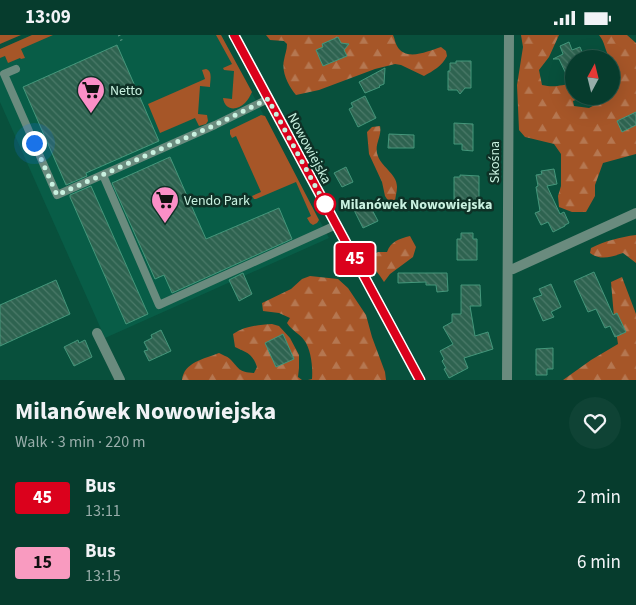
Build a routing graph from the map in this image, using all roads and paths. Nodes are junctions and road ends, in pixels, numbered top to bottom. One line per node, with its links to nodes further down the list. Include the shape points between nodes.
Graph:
1 (119, 35): 4 (path)
2 (234, 35): 6 (street, Nowowiejska)
3 (509, 35): 10 (street, Skośna)
4 (123, 44)
5 (16, 69): 7 (lane, via 4,74 57,195)
6 (268, 99): 7 (lane); 9 (street, Nowowiejska)
7 (103, 175): 9 (lane, via 159,305)
8 (636, 213): 10 (street)
9 (336, 225): 13 (street, Nowowiejska)
10 (508, 269): 14 (street, Skośna)
11 (97, 333): 12 (street)
12 (120, 380)
13 (420, 380)
14 (507, 380)

